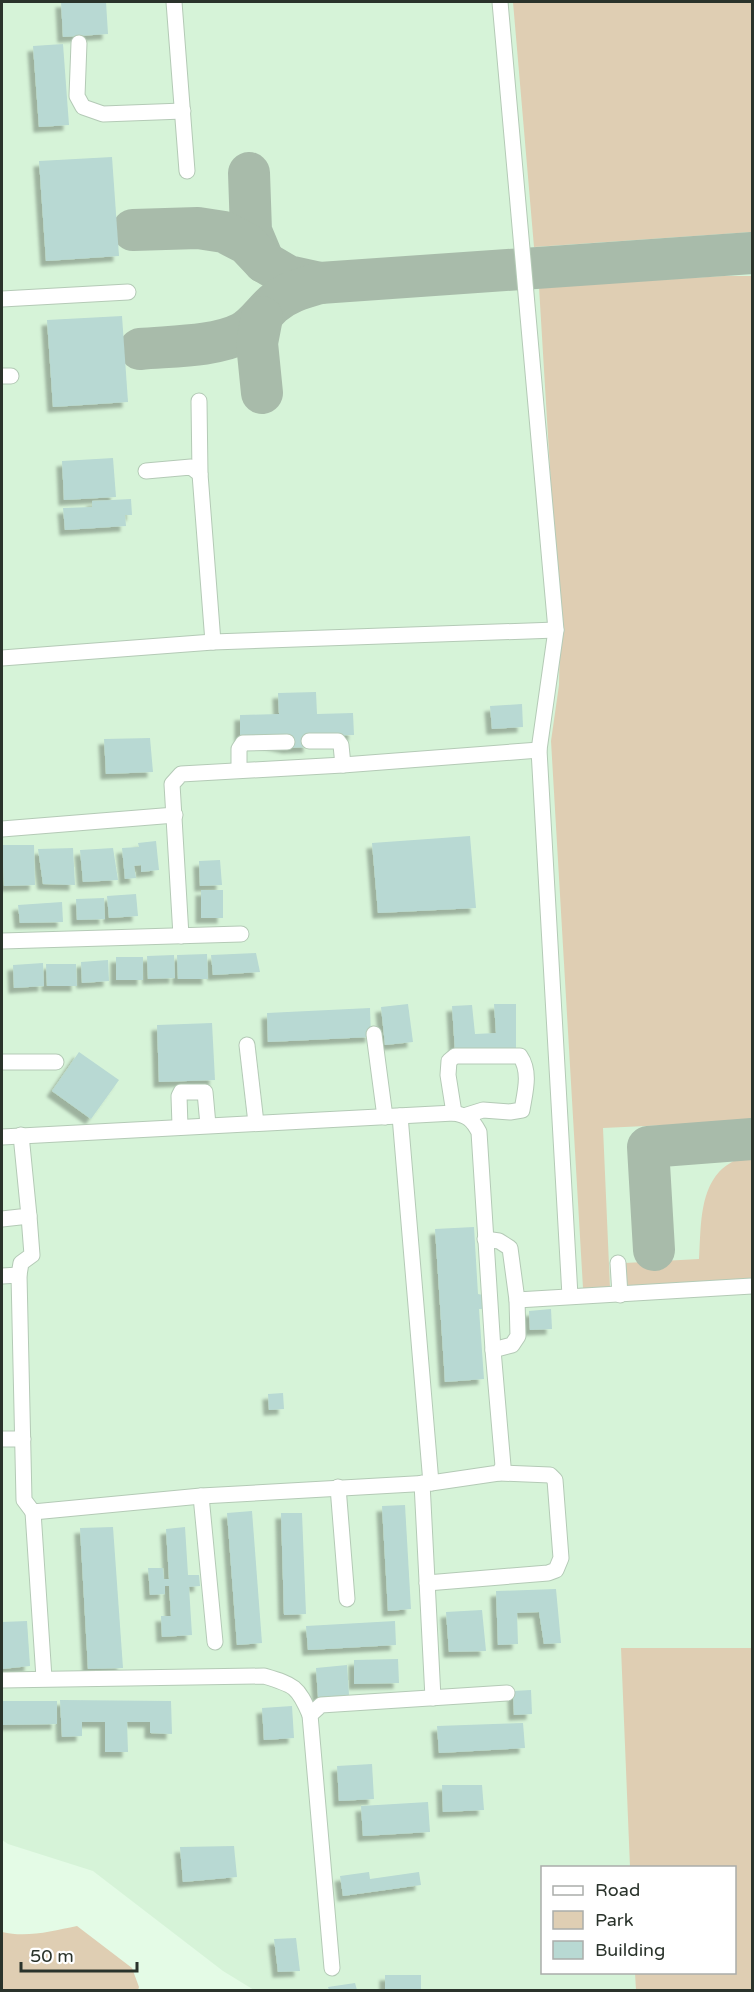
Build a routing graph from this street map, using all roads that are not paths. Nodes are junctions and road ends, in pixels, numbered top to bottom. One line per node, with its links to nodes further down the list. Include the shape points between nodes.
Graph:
1 (174, 2): 4 (lane)
2 (500, 2): 11 (lane)
3 (79, 44): 4 (lane, via 77,96 83,107 103,114)
4 (183, 111): 5 (lane)
5 (187, 171)
6 (128, 292): 7 (lane)
7 (2, 298)
8 (199, 401): 10 (lane)
9 (146, 471): 10 (lane, via 191,467)
10 (200, 474): 12 (lane)
11 (556, 630): 12 (lane); 16 (lane)
12 (213, 642): 13 (lane)
13 (2, 658)
14 (309, 741): 17 (lane, via 338,741)
15 (287, 742): 18 (lane, via 243,743 239,749)
16 (540, 750): 17 (lane); 43 (lane)
17 (343, 765): 18 (lane)
18 (239, 770): 19 (lane, via 181,774 172,784)
19 (175, 815): 20 (lane); 22 (lane)
20 (2, 829)
21 (241, 934): 22 (lane)
22 (181, 936): 23 (lane)
23 (2, 941)
24 (374, 1034): 29 (lane)
25 (247, 1045): 30 (lane)
26 (2, 1062): 27 (lane)
27 (56, 1062)
28 (460, 1114): 28 (lane, via 448,1075 449,1061 455,1056 520,1056 527,1081 522,1110); 29 (lane); 37 (lane, via 474,1121 479,1132)
29 (393, 1116): 30 (lane); 49 (lane)
30 (256, 1123): 31 (lane)
31 (208, 1125): 32 (lane); 32 (lane, via 205,1092 182,1092 178,1096)
32 (180, 1126): 33 (lane)
33 (21, 1136): 34 (lane); 35 (lane)
34 (2, 1137)
35 (29, 1216): 36 (lane); 39 (lane, via 32,1255 21,1263)
36 (2, 1219)
37 (485, 1239): 44 (lane, via 510,1248); 45 (lane)
38 (618, 1263): 42 (lane)
39 (19, 1275): 40 (lane); 47 (lane)
40 (2, 1276)
41 (753, 1286): 42 (lane)
42 (620, 1294): 43 (lane)
43 (570, 1296): 44 (lane)
44 (517, 1300): 45 (lane, via 518,1336 512,1345)
45 (493, 1350): 48 (lane, via 503,1466)
46 (2, 1439): 47 (lane)
47 (23, 1439): 52 (lane, via 24,1500)
48 (499, 1473): 49 (lane); 53 (lane, via 550,1475 555,1480 561,1558 556,1570)
49 (426, 1483): 50 (lane); 53 (lane)
50 (338, 1487): 51 (lane); 54 (lane)
51 (201, 1496): 52 (lane); 55 (lane)
52 (33, 1512): 56 (lane)
53 (427, 1583): 59 (lane)
54 (347, 1599)
55 (215, 1642)
56 (44, 1678): 57 (lane); 60 (lane, via 264,1676 287,1683 301,1694)
57 (2, 1680)
58 (507, 1693): 59 (lane)
59 (433, 1698): 60 (lane, via 321,1704)
60 (310, 1715): 61 (lane)
61 (332, 1968)

